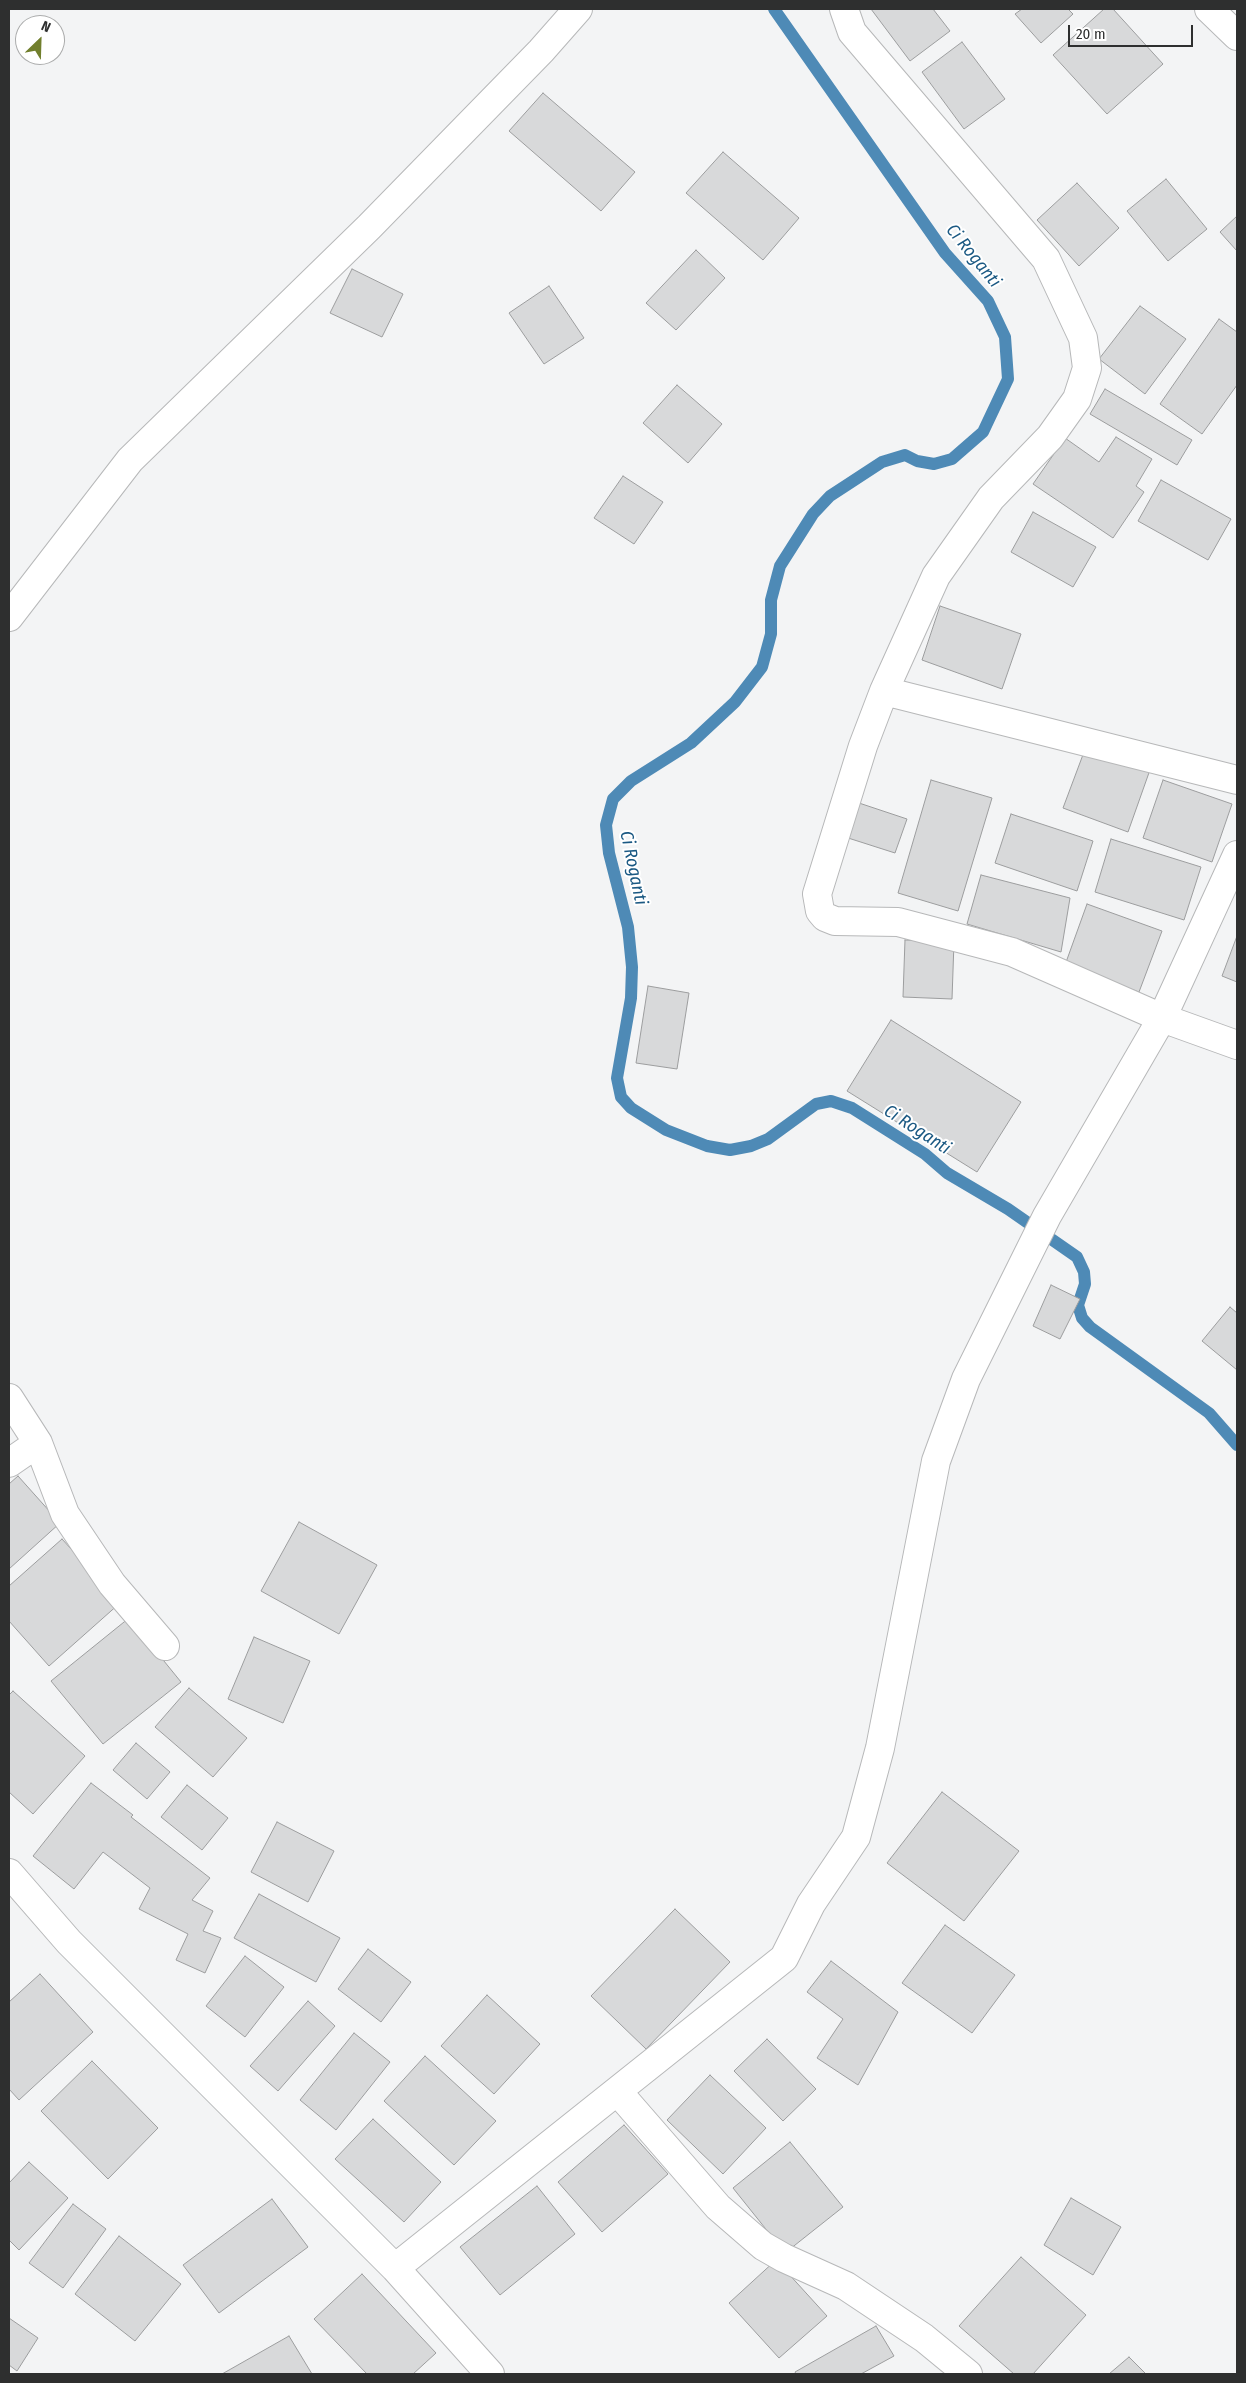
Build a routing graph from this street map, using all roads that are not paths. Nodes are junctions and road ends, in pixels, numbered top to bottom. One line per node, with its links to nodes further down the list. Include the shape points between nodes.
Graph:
1 (578, 9): 5 (street, via 370,227 130,460)
2 (844, 9): 6 (street, via 852,32 1046,259 1083,338 1086,368 1077,399 1050,437 991,498 936,576)
3 (1209, 9): 4 (street)
4 (1237, 36)
5 (9, 617)
6 (884, 691): 7 (street); 9 (street, via 863,746 817,894 820,911 825,917 898,922 1012,952)
7 (1237, 780)
8 (1237, 855): 9 (street)
9 (1162, 1018): 10 (street); 16 (street, via 1046,1216 966,1379 936,1461 880,1748 856,1837 811,1904 784,1958)
10 (1237, 1045)
11 (9, 1398): 12 (street)
12 (38, 1443): 13 (street); 14 (street, via 65,1514 112,1584)
13 (9, 1463)
14 (165, 1646)
15 (9, 1873): 17 (street, via 69,1942)
16 (618, 2092): 17 (street); 19 (street, via 718,2207 763,2246 846,2286 924,2338)
17 (394, 2268): 18 (street)
18 (490, 2374)
19 (968, 2374)

